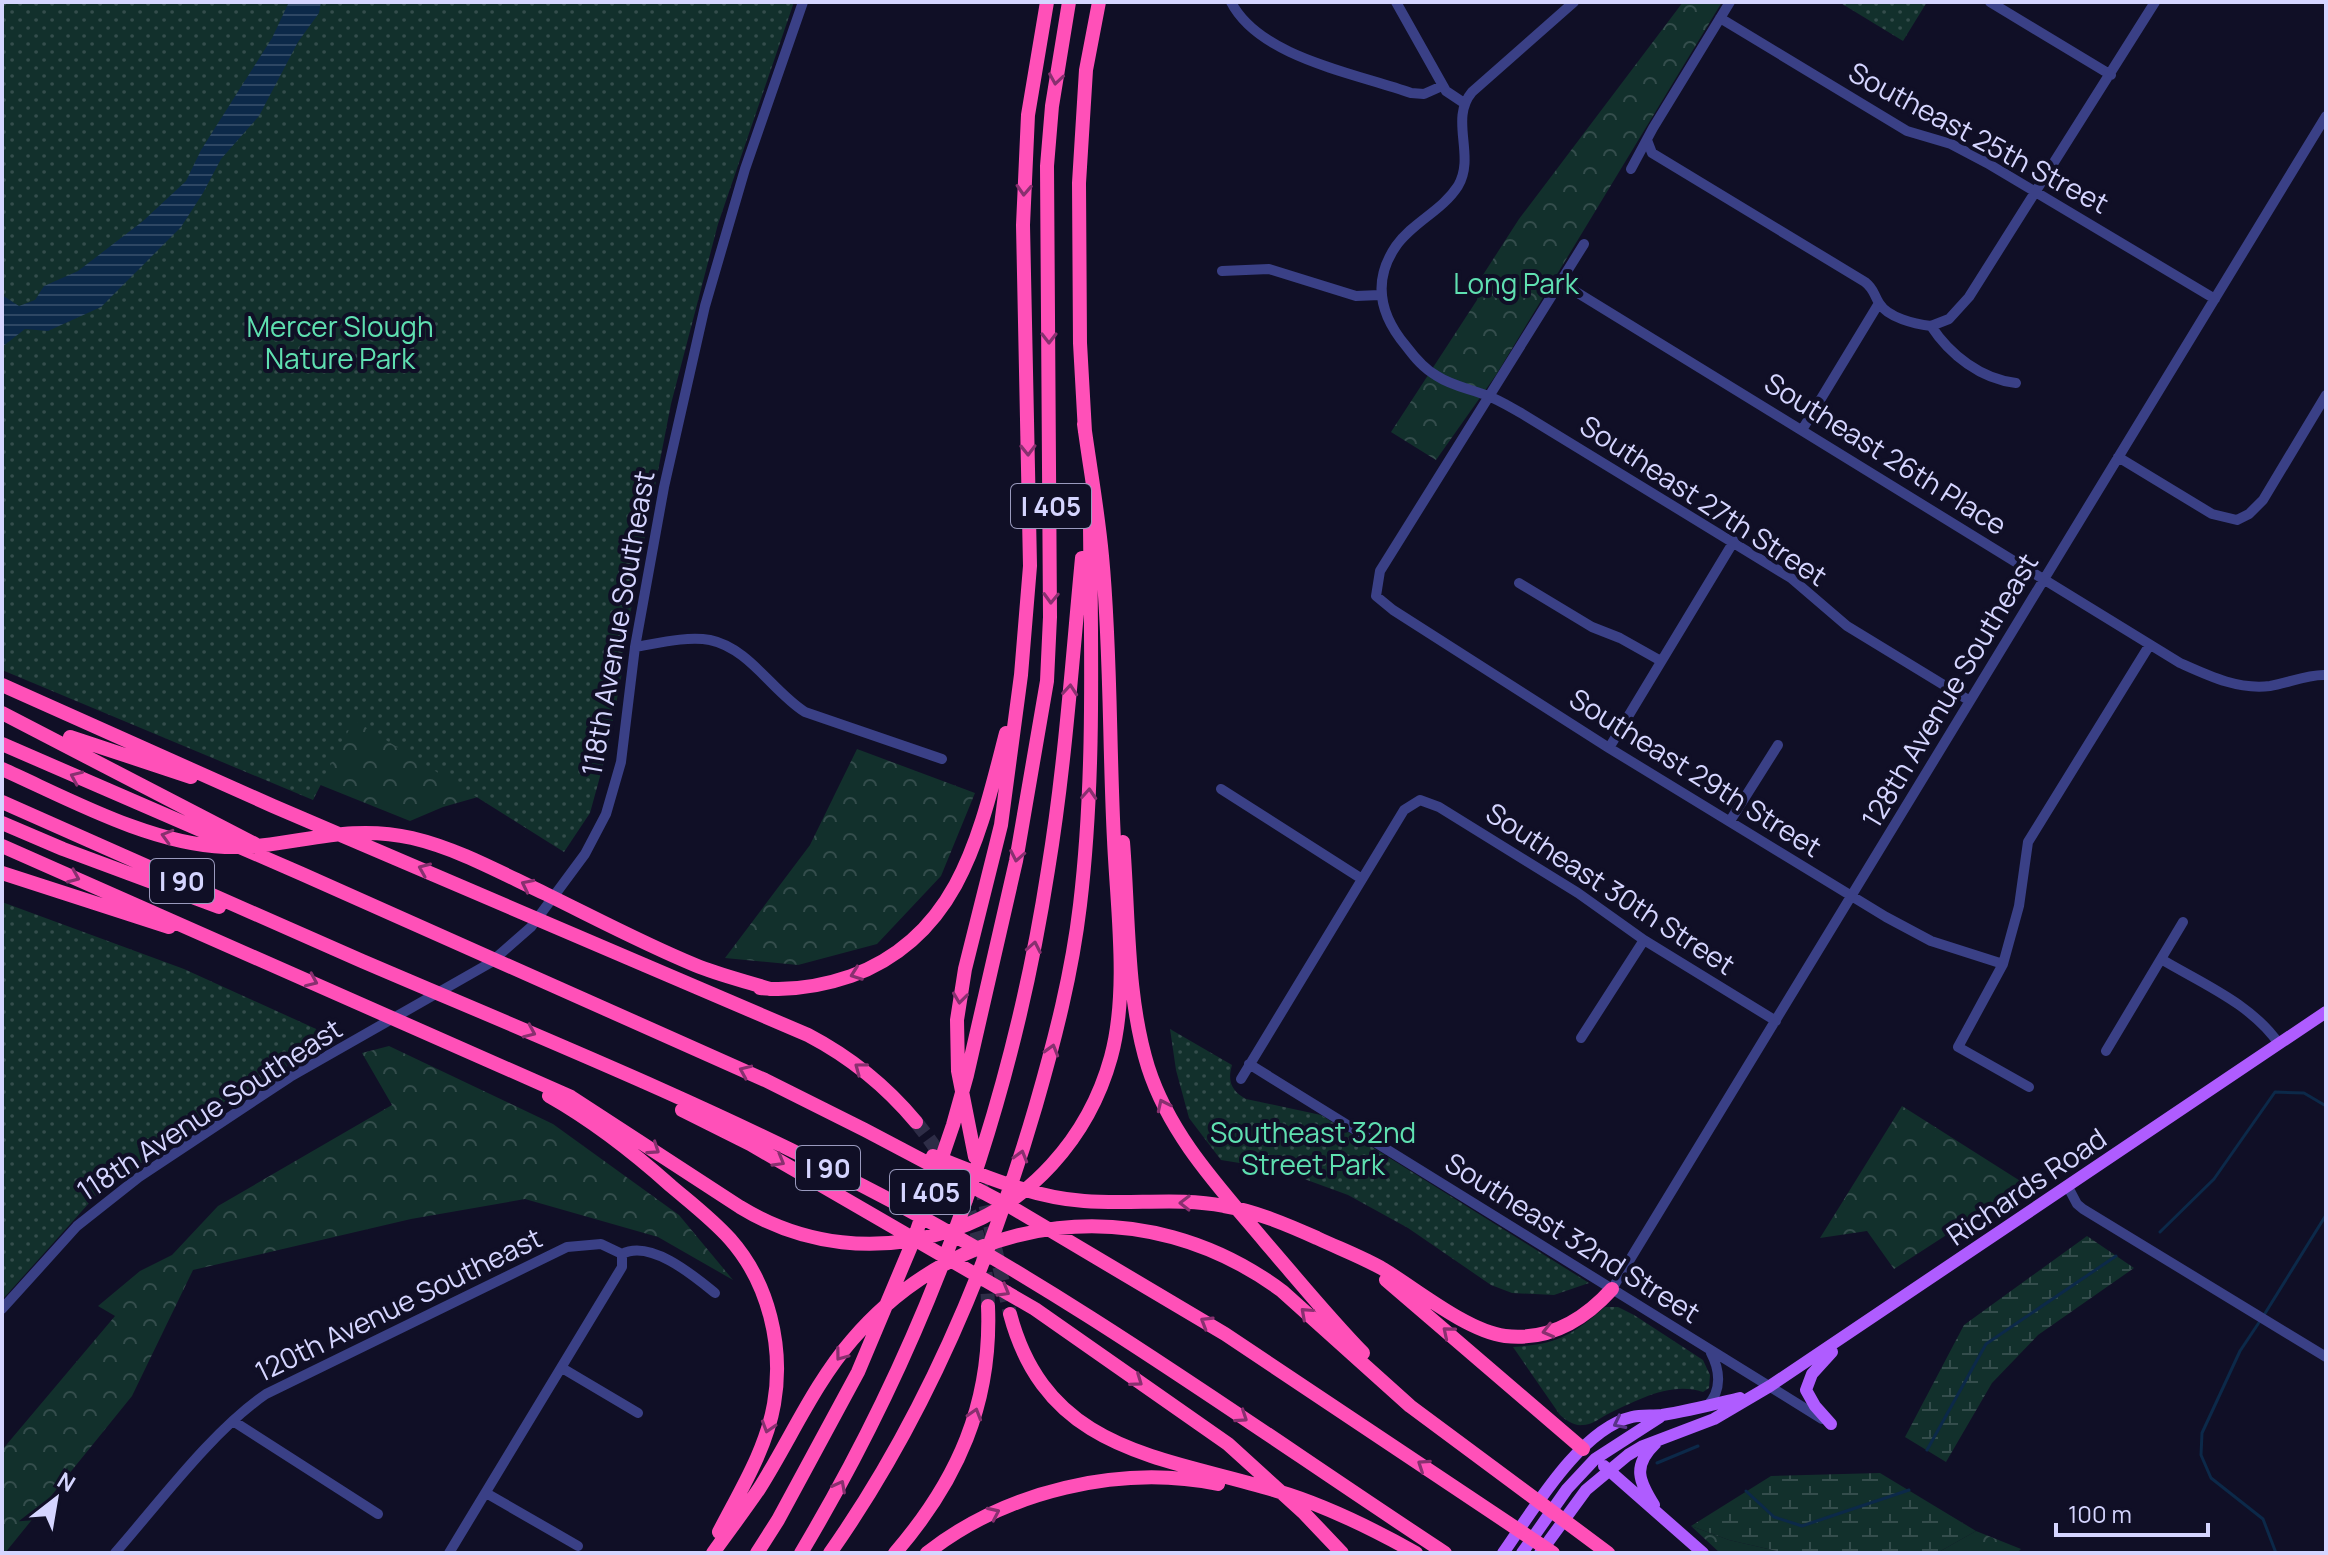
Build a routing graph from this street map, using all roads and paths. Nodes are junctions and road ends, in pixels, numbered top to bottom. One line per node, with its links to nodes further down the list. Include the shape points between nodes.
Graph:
1 (803, 2): 37 (street, 118th Avenue Southeast, via 750,153 705,306)
2 (1047, 2): 39 (highway, one-way to 39, via 1028,115 1023,209 1030,566)
3 (1069, 2): 111 (highway, I 405, one-way to 111, via 1047,166 1052,570 1047,681 1016,861 963,1087 894,1289 858,1372)
4 (1099, 2): 29 (highway, I 405, via 1086,70 1079,183)
5 (1396, 2): 13 (street)
6 (1574, 2): 14 (street)
7 (1730, 2): 11 (street)
8 (1990, 2): 12 (street)
9 (2155, 2): 12 (street)
10 (1231, 4): 13 (street, via 1267,40 1304,58 1411,93)
11 (1720, 18): 16 (street); 18 (street, Southeast 25th Street, via 1907,131 1951,144)
12 (2111, 75): 18 (street)
13 (1442, 86): 14 (street)
14 (1464, 103): 22 (street, via 1464,174 1445,203 1396,246)
15 (2326, 116): 23 (street, 128th Avenue Southeast)
16 (1647, 140): 17 (street); 24 (street, via 1652,153 1865,282)
17 (1631, 169)
18 (2036, 192): 23 (street, Southeast 25th Street); 25 (street, via 1965,303 1949,319)
19 (1584, 244): 21 (street)
20 (1222, 271): 22 (street, via 1269,269 1356,296)
21 (1560, 282): 28 (street); 30 (street, Southeast 26th Place)
22 (1380, 295): 28 (street, Southeast 27th Street, via 1389,324 1424,367)
23 (2215, 299): 31 (street, 128th Avenue Southeast)
24 (1879, 303): 25 (street, via 1903,320); 30 (street)
25 (1931, 326): 26 (street, via 1953,353 1992,378)
26 (2016, 383)
27 (2326, 395): 31 (street, via 2263,500 2242,518 2222,519)
28 (1489, 396): 33 (street, Southeast 27th Street); 47 (street, Southeast 29th Street, via 1380,571 1376,596)
29 (1084, 424): 32 (highway, I 405); 43 (highway, via 1102,556)
30 (1802, 430): 34 (street, Southeast 26th Place)
31 (2118, 457): 34 (street, 128th Avenue Southeast)
32 (1089, 486): 112 (highway, one-way to 32, via 879,1413 923,1316 974,1182 1006,1078 1048,871); 113 (highway, I 405, one-way to 32, via 897,1448 957,1325 1015,1178 1058,1029 1080,902 1091,737)
33 (1734, 541): 38 (street); 42 (street, Southeast 27th Street, via 1798,583 1847,626)
34 (2044, 580): 36 (street, Southeast 26th Place); 42 (street, 128th Avenue Southeast)
35 (1519, 583): 38 (street)
36 (2149, 646): 40 (street, Southeast 26th Place, via 2210,677 2250,687); 66 (street, via 2028,842 2019,906)
37 (635, 647): 48 (street, via 699,639 723,644 805,712); 87 (street, 118th Avenue Southeast, via 621,762 606,814 572,874 531,927 473,974 290,1077 139,1177 77,1226)
38 (1661, 661): 47 (street)
39 (1021, 675): 67 (highway, one-way to 67, via 975,843 937,916 902,950 872,968 823,984); 80 (highway, one-way to 80, via 1001,825 957,1020 958,1071)
40 (2326, 675)
41 (2, 685): 51 (highway)
42 (1970, 701): 59 (street, 128th Avenue Southeast)
43 (1110, 705): 74 (highway, one-way to 43, via 600,1114 761,1220 812,1237 870,1245 927,1238 965,1226 1017,1196 1069,1145 1094,1104 1116,1039 1119,967); 99 (highway, one-way to 43, via 1340,1329 1269,1246 1205,1170 1157,1093 1138,1025)
44 (7, 715): 51 (highway); 57 (highway, via 273,853)
45 (2, 744): 57 (highway, I 90, one-way to 45)
46 (1778, 745): 53 (street)
47 (1609, 748): 53 (street, Southeast 29th Street)
48 (942, 759)
49 (2, 769): 67 (highway, one-way to 49, via 694,964 467,857 413,838 341,832 248,846 197,844 143,829)
50 (1221, 789): 58 (street)
51 (240, 791): 62 (highway, one-way to 51)
52 (2, 802): 64 (highway, I 90)
53 (1730, 821): 59 (street, Southeast 29th Street)
54 (2, 823): 64 (highway)
55 (2, 846): 65 (highway, one-way to 65)
56 (2, 873): 65 (highway)
57 (302, 874): 79 (highway, I 90, one-way to 57, via 765,1080)
58 (1362, 879): 61 (street, Southeast 30th Street, via 1404,810 1420,800 1578,893); 75 (street)
59 (1851, 896): 66 (street, Southeast 29th Street, via 1929,940); 69 (street, 128th Avenue Southeast)
60 (2183, 922): 63 (street)
61 (1644, 940): 69 (street, Southeast 30th Street); 70 (street)
62 (596, 942): 67 (highway, via 734,984); 78 (highway, one-way to 62, via 877,1081 830,1046)
63 (2161, 959): 71 (street, via 2259,1019); 73 (street)
64 (361, 960): 72 (highway, I 90, one-way to 72)
65 (268, 962): 74 (highway, one-way to 74)
66 (2003, 964): 77 (street, via 1958,1047)
67 (770, 989)
68 (2326, 1012): 71 (main road, Richards Road)
69 (1776, 1021): 84 (street, 128th Avenue Southeast)
70 (1581, 1038)
71 (2279, 1044): 81 (main road, Richards Road)
72 (562, 1046): 116 (highway, one-way to 116, via 750,1144 1045,1316 1228,1444); 118 (highway, I 90, one-way to 118, via 781,1145 997,1259)
73 (2106, 1051)
74 (487, 1059): 110 (highway, one-way to 110, via 646,1163 729,1238 756,1279 773,1327 774,1406 759,1453)
75 (1249, 1064): 76 (street); 84 (street, Southeast 32nd Street)
76 (1241, 1079)
77 (2029, 1087)
78 (916, 1122)
79 (865, 1130): 82 (highway, one-way to 79, via 1227,1206 1046,1195); 122 (highway, I 90, one-way to 79, via 1225,1334 1011,1207)
80 (975, 1157)
81 (2068, 1187): 89 (main road, Richards Road); 91 (street, via 2083,1209)
82 (1339, 1248): 84 (highway, one-way to 82, via 1566,1327 1504,1335 1458,1317); 101 (highway, one-way to 82, via 1388,1281)
83 (622, 1254): 85 (street, 120th Avenue Southeast, via 653,1251); 92 (street, via 622,1267); 97 (street, 120th Avenue Southeast, via 601,1244 583,1244 547,1255 266,1394)
84 (1612, 1289): 90 (street, Southeast 32nd Street)
85 (715, 1293)
86 (988, 1306): 114 (highway, one-way to 86, via 952,1474 975,1418 988,1358)
87 (2, 1309)
88 (1010, 1314): 103 (highway, via 1035,1373 1088,1427 1141,1454)
89 (1851, 1333): 93 (main road, Richards Road); 98 (main road, via 1812,1374 1806,1390)
90 (1710, 1351): 93 (street, Southeast 32nd Street); 95 (street, via 1718,1390)
91 (2326, 1357)
92 (562, 1368): 96 (street); 104 (street)
93 (1770, 1386): 94 (main road, Richards Road); 98 (street, Southeast 32nd Street)
94 (1751, 1396): 95 (main road, Richards Road); 100 (main road, Richards Road, via 1714,1419)
95 (1708, 1405): 101 (main road, Richards Road, one-way to 101, via 1631,1417 1604,1431)
96 (638, 1413)
97 (233, 1421): 105 (street); 108 (street, 120th Avenue Southeast)
98 (1831, 1424)
99 (1450, 1437): 110 (highway, one-way to 110, via 1260,1275 1193,1243 1135,1228 1089,1224 1013,1237 961,1256 916,1281 877,1313 834,1363 759,1489); 123 (highway)
100 (1663, 1439): 102 (main road, Richards Road); 106 (main road, via 1644,1455 1640,1468 1642,1484)
101 (1589, 1454): 102 (main road); 119 (main road, via 1548,1488); 120 (main road)
102 (1608, 1470): 106 (main road); 121 (main road, Richards Road, via 1586,1490)
103 (1264, 1490): 115 (highway, one-way to 103, via 1006,1507 1102,1481 1187,1480); 117 (highway, via 1311,1504)
104 (486, 1493): 107 (street); 109 (street)
105 (378, 1514)
106 (1662, 1518): 124 (main road)
107 (578, 1546)
108 (115, 1553)
109 (449, 1553)
110 (711, 1553)
111 (757, 1553)
112 (801, 1553)
113 (830, 1553)
114 (895, 1553)
115 (927, 1553)
116 (1342, 1553)
117 (1416, 1553)
118 (1445, 1553)
119 (1503, 1553)
120 (1522, 1553)
121 (1540, 1553)
122 (1553, 1553)
123 (1608, 1553)
124 (1703, 1553)

